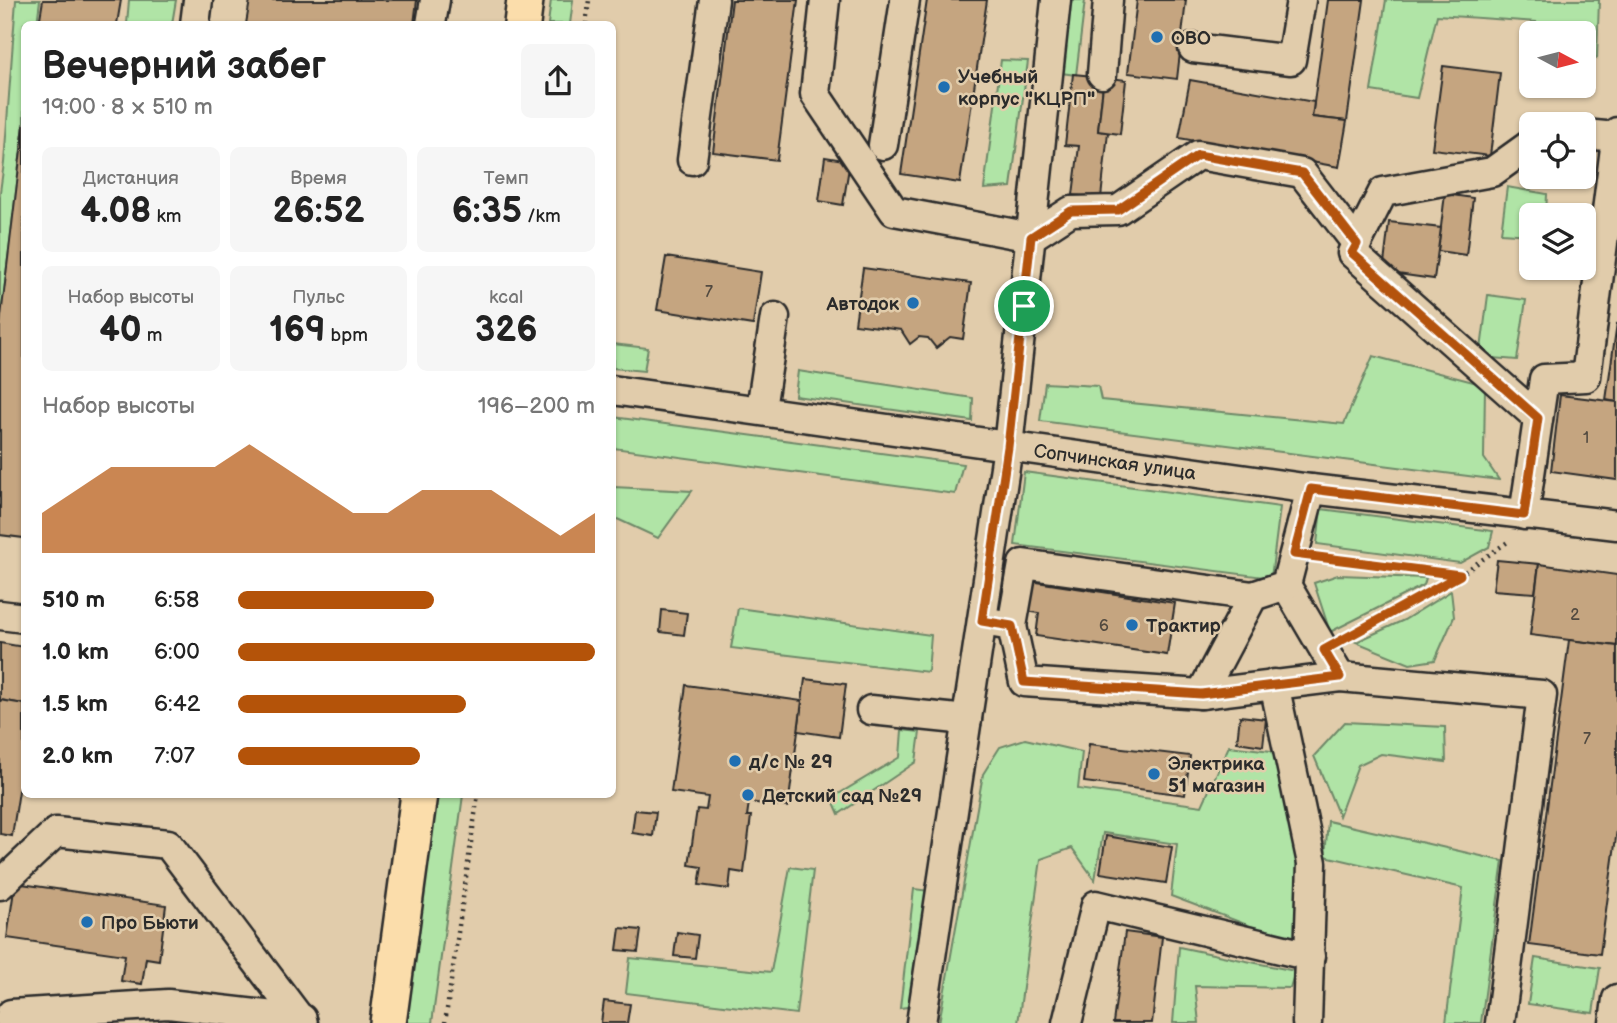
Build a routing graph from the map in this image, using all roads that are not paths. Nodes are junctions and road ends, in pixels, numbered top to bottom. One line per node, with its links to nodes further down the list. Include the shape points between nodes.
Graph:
1 (198, 0): 10 (street)
2 (435, 0): 11 (street)
3 (525, 0): 12 (main road)
4 (714, 0): 19 (street)
5 (825, 0): 20 (street, via 815,94 894,211)
6 (905, 0): 17 (street)
7 (1056, 0): 20 (street)
8 (1108, 0): 14 (street)
9 (1301, 0): 13 (street, via 1292,60)
10 (195, 21)
11 (432, 21)
12 (522, 21)
13 (1193, 48)
14 (1102, 74)
15 (1596, 134): 16 (street)
16 (1617, 134): 25 (street, via 1586,377 1544,379)
17 (883, 145)
18 (1519, 153): 21 (street, via 1492,172 1383,192)
19 (692, 160)
20 (1031, 237): 21 (street, via 1071,211 1118,210 1198,155 1302,173); 26 (street)
21 (1357, 244): 25 (street, via 1352,253)
22 (775, 317): 24 (street)
23 (616, 391): 24 (street, Сопчинская улица)
24 (761, 410): 26 (street, Сопчинская улица)
25 (1538, 418): 28 (street)
26 (1008, 447): 27 (street, Сопчинская улица); 34 (street)
27 (1311, 489): 28 (street, Сопчинская улица); 30 (street)
28 (1524, 515): 29 (street, Сопчинская улица)
29 (1617, 525)
30 (1286, 585): 31 (street); 36 (street)
31 (1253, 596): 35 (street, via 1023,564); 38 (street)
32 (0, 615): 33 (street)
33 (21, 618)
34 (982, 621): 35 (street); 40 (street)
35 (1012, 626): 38 (street, via 1024,682)
36 (1340, 677): 37 (street); 52 (street, via 1542,695)
37 (1274, 684): 38 (street); 43 (street, via 1312,863)
38 (1201, 694)
39 (871, 710): 40 (street)
40 (967, 720): 49 (street)
41 (418, 798): 48 (main road)
42 (0, 886): 46 (street, via 56,832 168,844)
43 (1310, 956): 50 (street, via 1096,905); 51 (street)
44 (1617, 999): 53 (street)
45 (166, 1014): 46 (street); 47 (street, via 11,1014)
46 (303, 1021)
47 (11, 1023)
48 (388, 1023)
49 (921, 1023)
50 (1067, 1023)
51 (1307, 1023)
52 (1500, 1023)
53 (1614, 1023)

